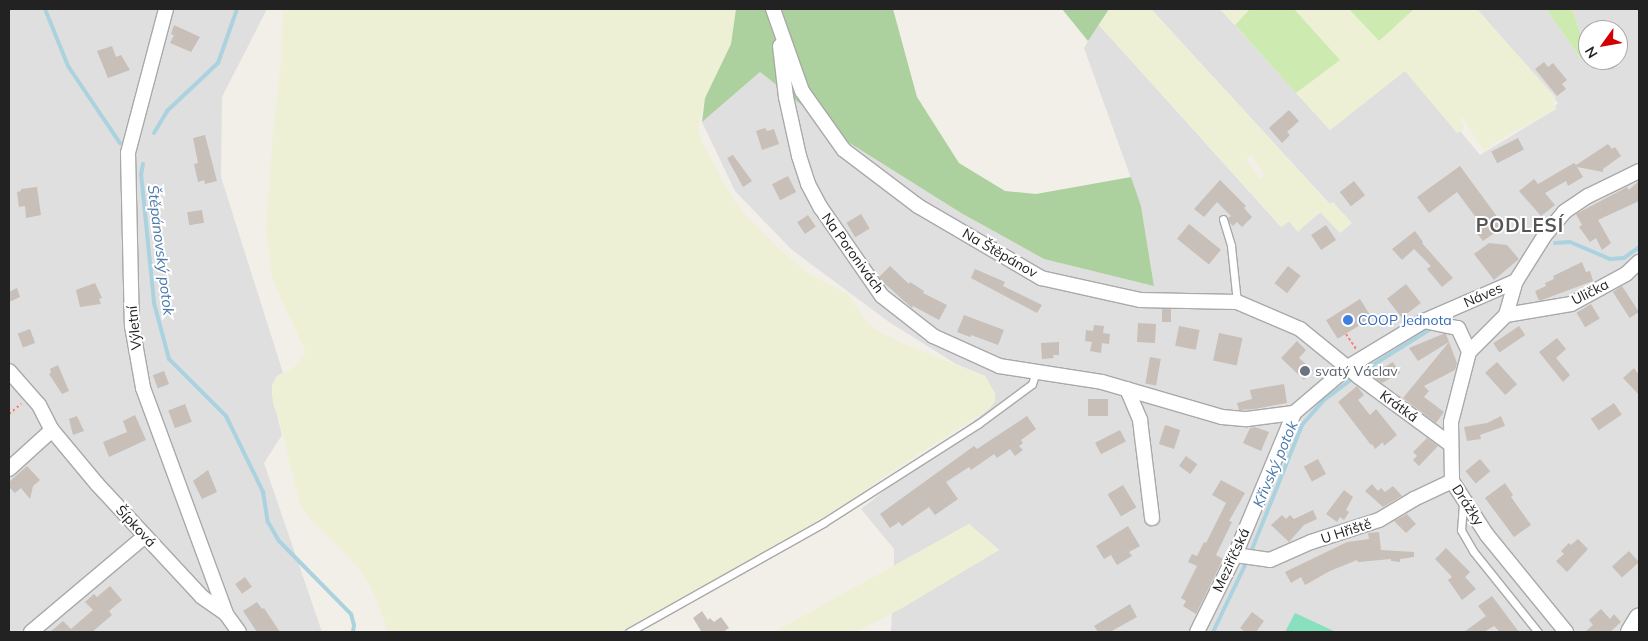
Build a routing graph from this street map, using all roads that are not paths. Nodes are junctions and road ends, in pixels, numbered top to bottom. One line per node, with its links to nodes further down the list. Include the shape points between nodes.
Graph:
1 (166, 9): 24 (street, Výletní, via 128,153 132,326 143,388)
2 (775, 14): 7 (street, Na Štěpánov, via 802,91 844,150 918,206 1042,278 1140,300); 12 (street, Na Poronivách, via 788,106 798,156 808,184 882,296 933,336 999,366)
3 (1639, 172): 6 (street, via 1588,196 1564,212)
4 (1223, 219): 7 (lane, via 1231,246)
5 (1639, 262): 8 (street, Ulička, via 1626,274 1571,304)
6 (1516, 281): 8 (street, Náves); 9 (street, Náves)
7 (1237, 302): 13 (street, Na Štěpánov, via 1300,329)
8 (1506, 315): 10 (street, Náves)
9 (1424, 321): 10 (street, Náves, via 1458,328); 13 (street, Meziříčská)
10 (1469, 352): 17 (street, Drážky, via 1451,422)
11 (9, 371): 16 (street, Šípková, via 39,404)
12 (1036, 372): 14 (street, Na Poronivách); 28 (lane, via 1032,384 978,424 831,518)
13 (1354, 372): 15 (street, Meziříčská); 17 (street, Krátká)
14 (1127, 389): 15 (street, Na Poronivách, via 1222,417 1247,419); 21 (street, via 1140,420)
15 (1294, 413): 23 (street, Meziříčská)
16 (52, 430): 18 (street); 22 (street, Šípková)
17 (1450, 444): 19 (street, Drážky)
18 (9, 469)
19 (1452, 481): 20 (street, Drážky); 23 (street, U Hřiště, via 1379,520 1311,542 1270,560)
20 (1464, 499): 30 (lane, via 1461,530 1473,552); 31 (street, Drážky, via 1487,535)
21 (1152, 518)
22 (145, 536): 24 (street, Šípková, via 202,597); 26 (street)
23 (1239, 555): 29 (street, Meziříčská)
24 (226, 614): 27 (street, Výletní)
25 (1639, 617): 32 (street)
26 (30, 632)
27 (239, 632)
28 (629, 632)
29 (1197, 632)
30 (1538, 632)
31 (1566, 632)
32 (1630, 632)

